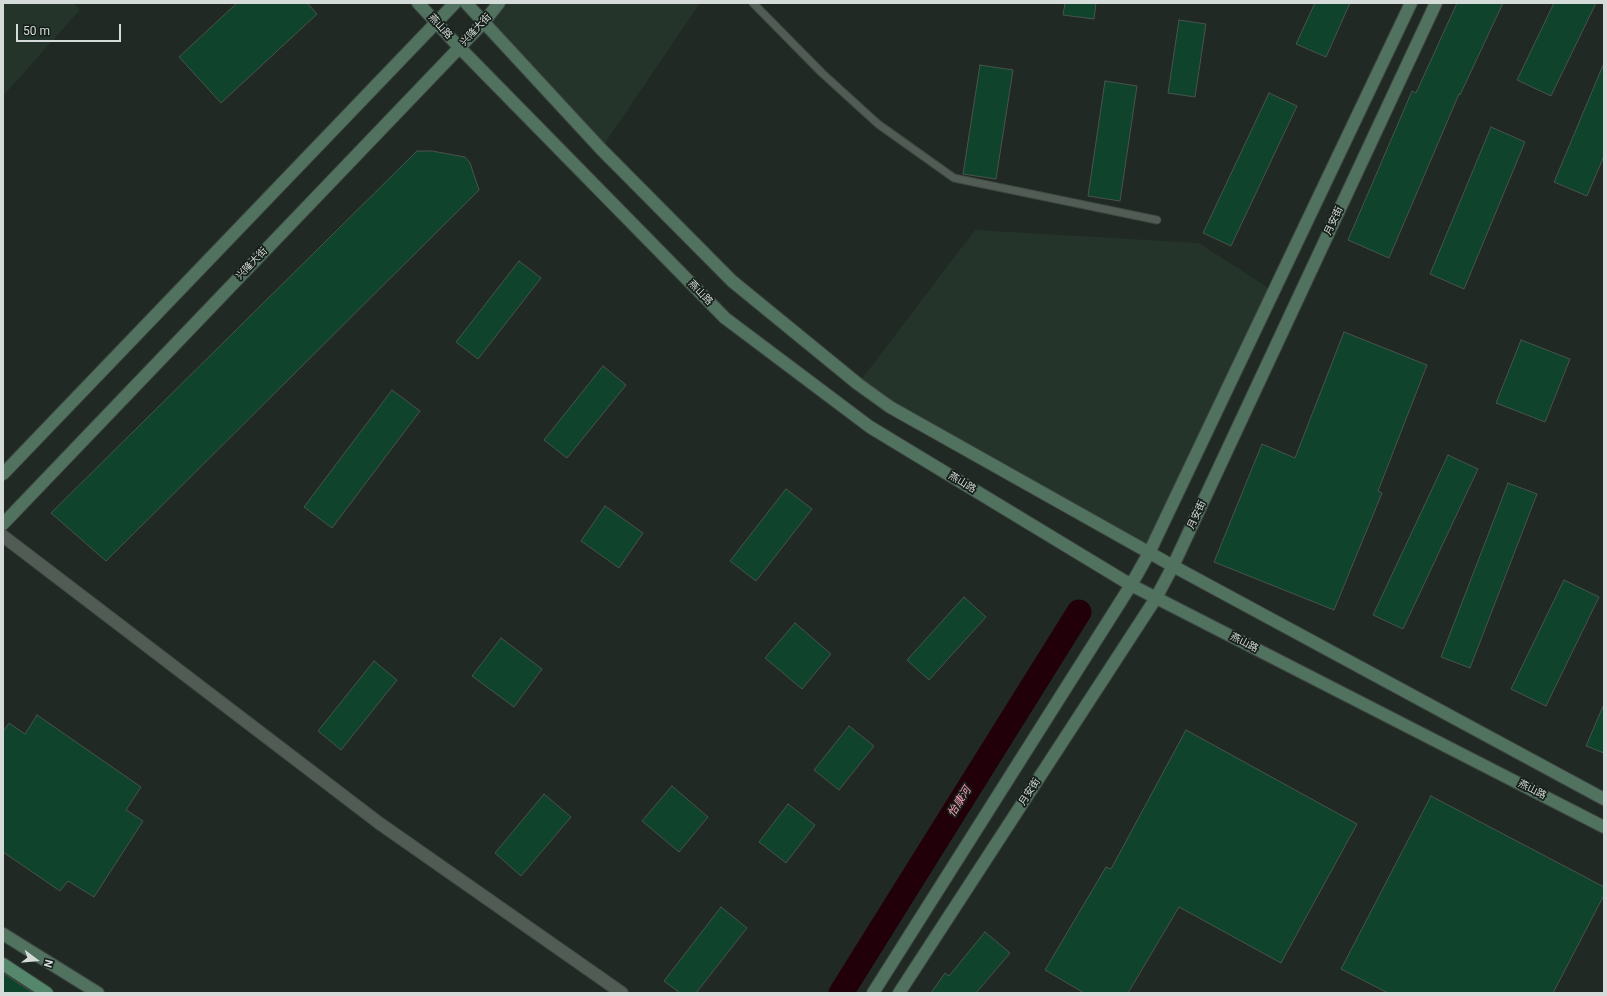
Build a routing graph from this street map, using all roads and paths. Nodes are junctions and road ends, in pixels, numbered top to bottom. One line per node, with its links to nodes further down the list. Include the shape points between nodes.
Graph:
1 (418, 3): 9 (street, 燕山路)
2 (455, 3): 9 (street)
3 (466, 3): 8 (street)
4 (499, 3): 8 (street, 兴隆大街)
5 (753, 3): 11 (lane, via 878,124 954,178)
6 (1411, 3): 15 (street)
7 (1436, 3): 16 (street, 月安街)
8 (483, 23): 10 (street, 兴隆大街); 15 (street, via 601,149 732,281 858,384 890,407)
9 (436, 24): 10 (street, 燕山路); 12 (street)
10 (459, 48): 13 (street, 兴隆大街); 17 (street, 燕山路, via 724,318 870,427)
11 (1157, 220)
12 (3, 474)
13 (3, 524)
14 (3, 536): 25 (street, via 379,823)
15 (1149, 553): 16 (street); 17 (street)
16 (1173, 566): 18 (street, 月安街); 19 (street)
17 (1131, 585): 18 (street, 燕山路); 26 (street)
18 (1156, 598): 20 (street, 燕山路); 27 (street, 月安街)
19 (1604, 799)
20 (1604, 827)
21 (3, 934): 24 (street)
22 (3, 964): 23 (main road)
23 (47, 993)
24 (98, 993)
25 (622, 993)
26 (873, 993)
27 (899, 993)

